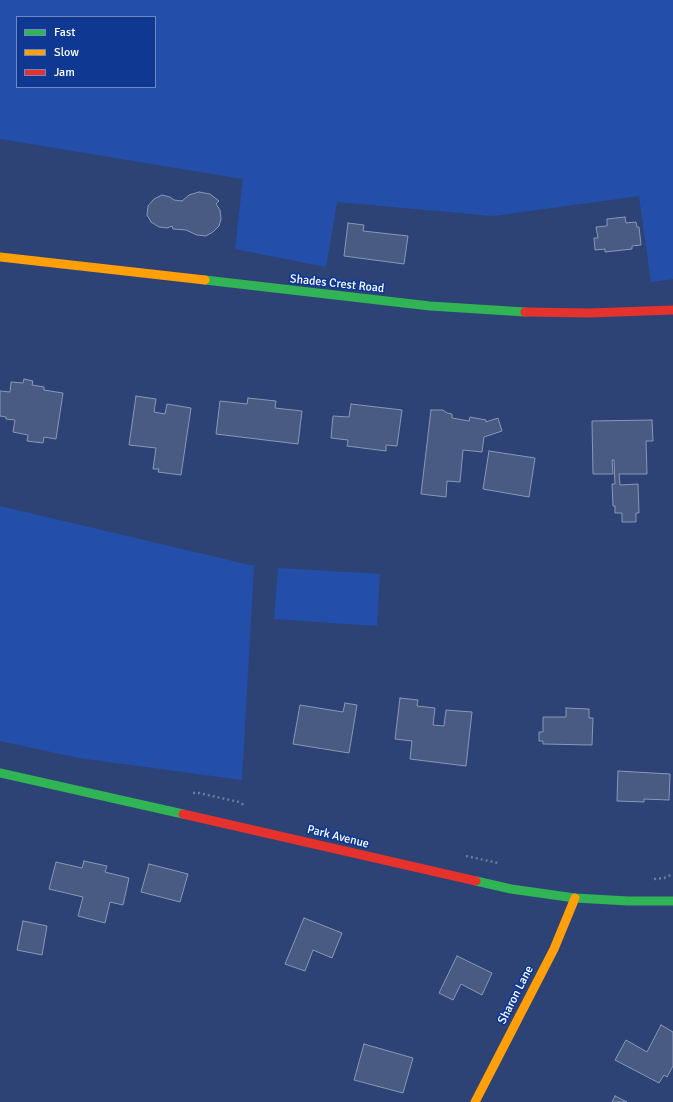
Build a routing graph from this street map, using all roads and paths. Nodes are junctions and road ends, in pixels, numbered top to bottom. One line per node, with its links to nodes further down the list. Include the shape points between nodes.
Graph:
1 (0, 257): 2 (street, Shades Crest Road, via 430,306 549,313)
2 (673, 310)
3 (0, 773): 4 (street, Park Avenue, via 244,826 496,885)
4 (575, 898): 5 (street, Park Avenue); 6 (street, Sharon Lane, via 554,949)
5 (673, 901)
6 (476, 1102)

